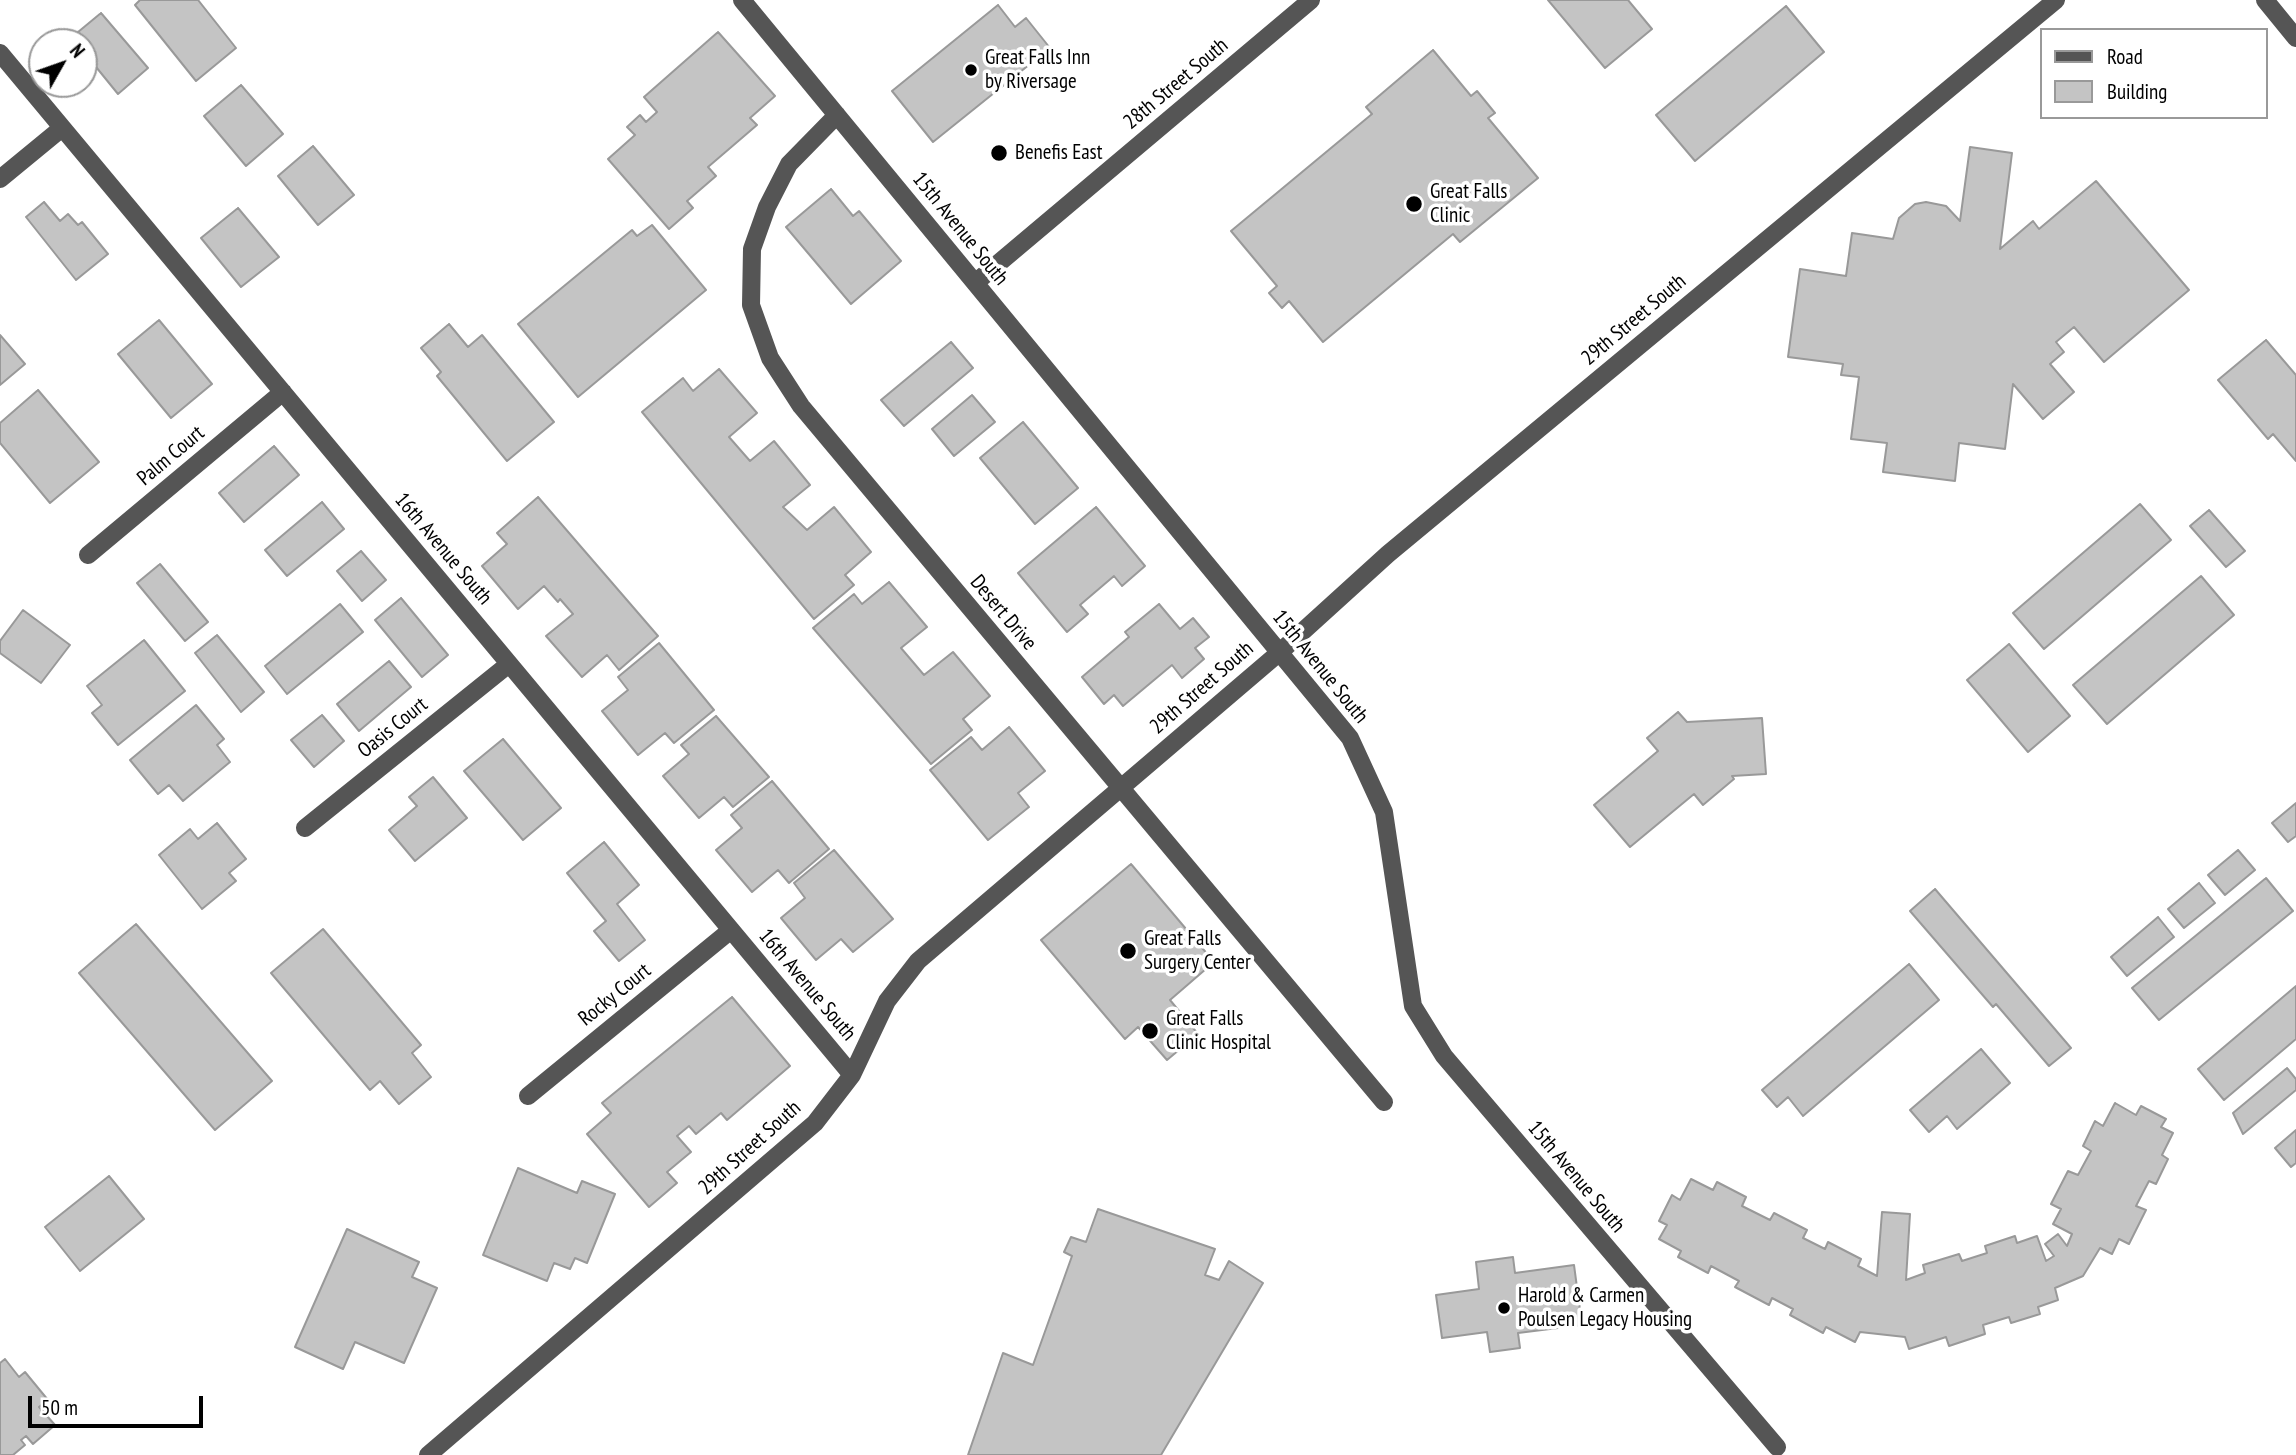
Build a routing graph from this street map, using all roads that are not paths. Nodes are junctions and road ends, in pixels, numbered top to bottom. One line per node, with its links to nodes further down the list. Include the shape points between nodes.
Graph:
1 (742, 0): 7 (street, 15th Avenue South)
2 (1311, 0): 10 (street, 28th Street South)
3 (2056, 0): 13 (street, 29th Street South, via 1388,554)
4 (2264, 0): 5 (street)
5 (2296, 37)
6 (0, 53): 8 (street, 16th Avenue South)
7 (837, 116): 10 (street, 15th Avenue South); 15 (street, Desert Drive, via 789,164 752,249 751,304 770,358 801,406)
8 (62, 128): 9 (street); 11 (street, 16th Avenue South)
9 (0, 179)
10 (975, 283): 13 (street, 15th Avenue South)
11 (283, 392): 12 (street, Palm Court); 14 (street, 16th Avenue South)
12 (88, 555)
13 (1280, 652): 15 (street, 29th Street South); 21 (street, 15th Avenue South, via 1350,738 1384,813 1413,1006 1425,1026 1502,1126)
14 (509, 664): 16 (street, Oasis Court); 17 (street, 16th Avenue South)
15 (1120, 789): 18 (street, 29th Street South, via 918,961 887,1002); 20 (street, Desert Drive)
16 (305, 828)
17 (731, 930): 18 (street, 16th Avenue South); 19 (street, Rocky Court)
18 (852, 1075): 22 (street, 29th Street South, via 815,1123)
19 (528, 1096)
20 (1384, 1102)
21 (1777, 1447)
22 (428, 1455)

